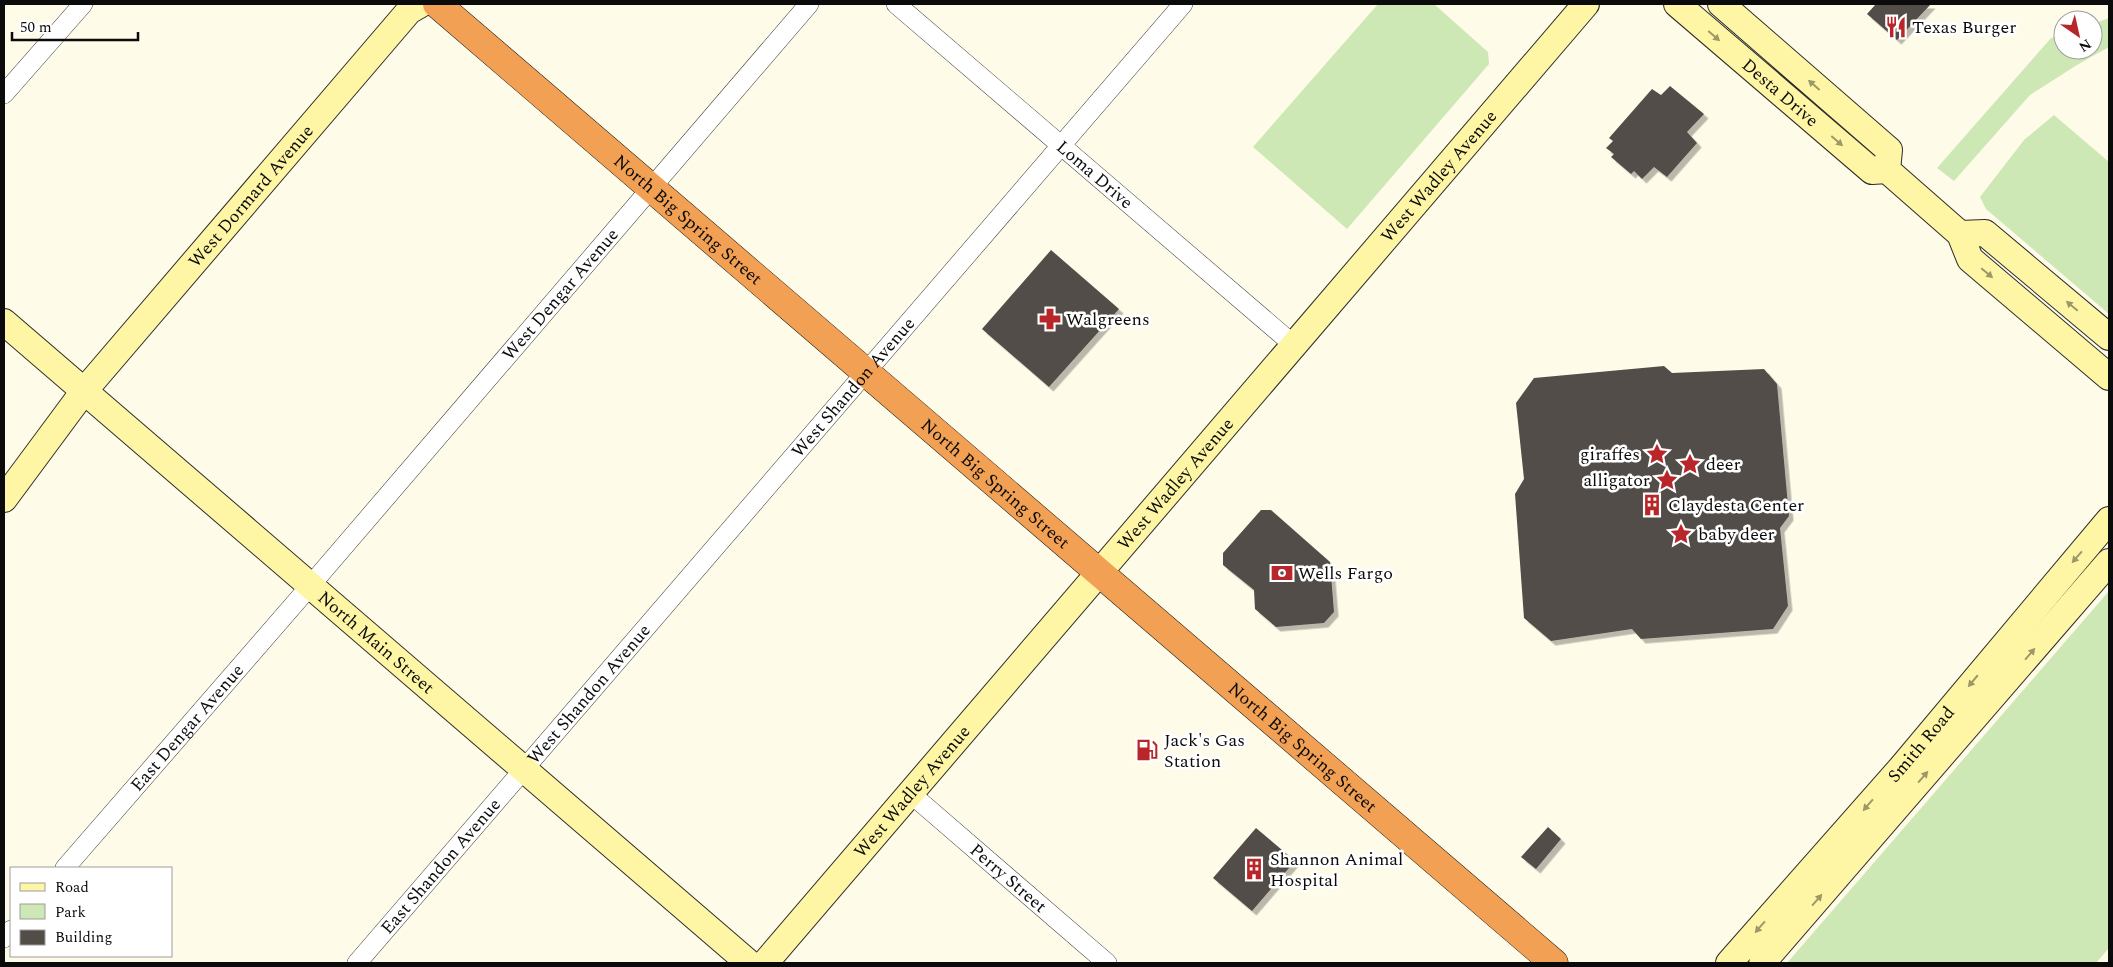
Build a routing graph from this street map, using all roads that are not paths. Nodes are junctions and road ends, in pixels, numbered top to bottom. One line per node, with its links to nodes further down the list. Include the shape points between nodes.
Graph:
1 (83, 4): 10 (street)
2 (421, 4): 20 (street, West Dormard Avenue, via 409,11)
3 (437, 4): 13 (highway, North Big Spring Street)
4 (809, 4): 13 (street, West Dengar Avenue)
5 (896, 4): 11 (street, Loma Drive)
6 (1183, 4): 11 (street, West Shandon Avenue)
7 (1586, 4): 17 (street, West Wadley Avenue)
8 (1677, 4): 12 (street, Desta Drive, one-way to 12, via 1872,171)
9 (1721, 4): 12 (street, Desta Drive, one-way to 9, via 1889,150)
10 (4, 94)
11 (1061, 146): 17 (street, Loma Drive); 18 (street, West Shandon Avenue)
12 (1887, 170): 14 (street, Desta Drive)
13 (650, 187): 18 (highway, North Big Spring Street); 25 (street, West Dengar Avenue)
14 (1960, 234): 16 (street, one-way to 14, via 1985,233); 19 (street, Desta Drive, one-way to 19, via 1970,259)
15 (4, 322): 20 (street, North Main Street)
16 (2109, 338)
17 (1295, 346): 24 (street, West Wadley Avenue)
18 (866, 373): 24 (highway, North Big Spring Street); 26 (street, West Shandon Avenue)
19 (2109, 376)
20 (84, 391): 21 (street, West Dormard Avenue); 25 (street, North Main Street)
21 (4, 499)
22 (2109, 520): 34 (street, Smith Road, one-way to 34, via 1901,768)
23 (2109, 562): 35 (street, Smith Road, one-way to 23)
24 (1101, 572): 27 (street, West Wadley Avenue); 29 (highway, North Big Spring Street)
25 (310, 586): 26 (street, North Main Street); 28 (street, East Dengar Avenue)
26 (524, 771): 30 (street, East Shandon Avenue); 31 (street, North Main Street)
27 (910, 793): 32 (street, West Wadley Avenue); 33 (street, Perry Street)
28 (66, 867)
29 (1547, 961)
30 (357, 963)
31 (749, 963)
32 (764, 963)
33 (1107, 963)
34 (1728, 963)
35 (1762, 963)

